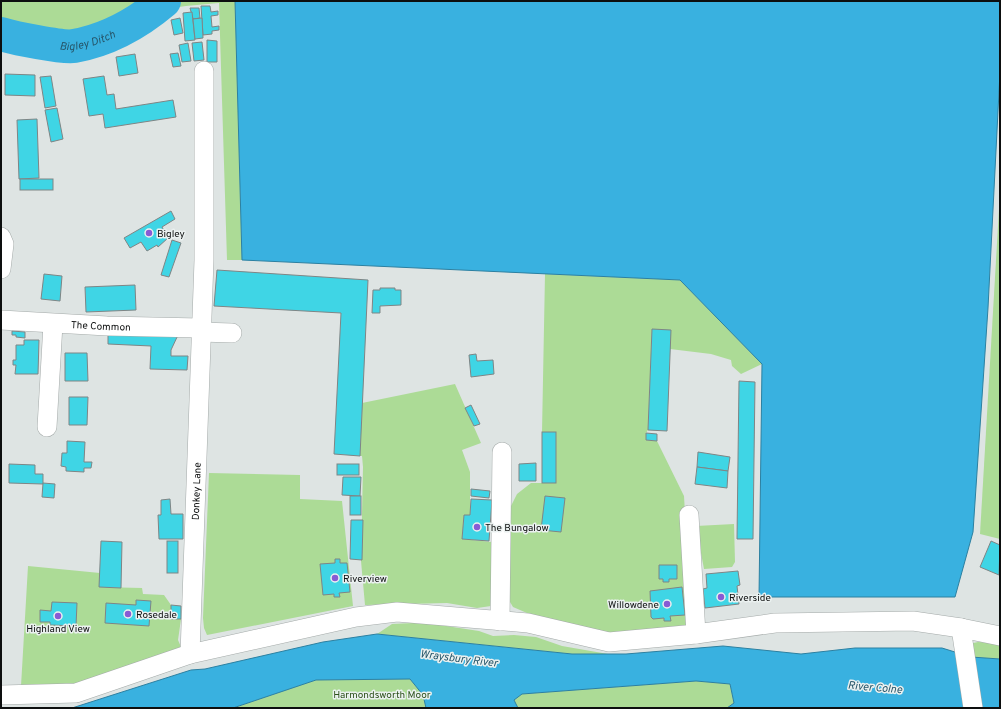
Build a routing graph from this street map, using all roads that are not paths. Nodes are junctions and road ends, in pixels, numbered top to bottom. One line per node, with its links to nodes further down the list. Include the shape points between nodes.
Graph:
1 (204, 71): 6 (street, Donkey Lane, via 204,260)
2 (1, 237): 3 (street, via 4,244)
3 (1, 269)
4 (1, 320): 5 (street, The Common)
5 (53, 324): 6 (street, The Common); 8 (street)
6 (200, 330): 7 (street, The Common); 15 (street, Donkey Lane)
7 (232, 333)
8 (47, 427)
9 (502, 452): 11 (street)
10 (689, 515): 12 (street)
11 (500, 621): 12 (street, via 528,624 609,642); 15 (street, via 397,612 356,617)
12 (696, 634): 14 (street, via 775,622 913,622)
13 (1000, 636): 14 (street)
14 (962, 637): 17 (street)
15 (190, 654): 16 (street, via 76,693)
16 (1, 695)
17 (973, 708)

